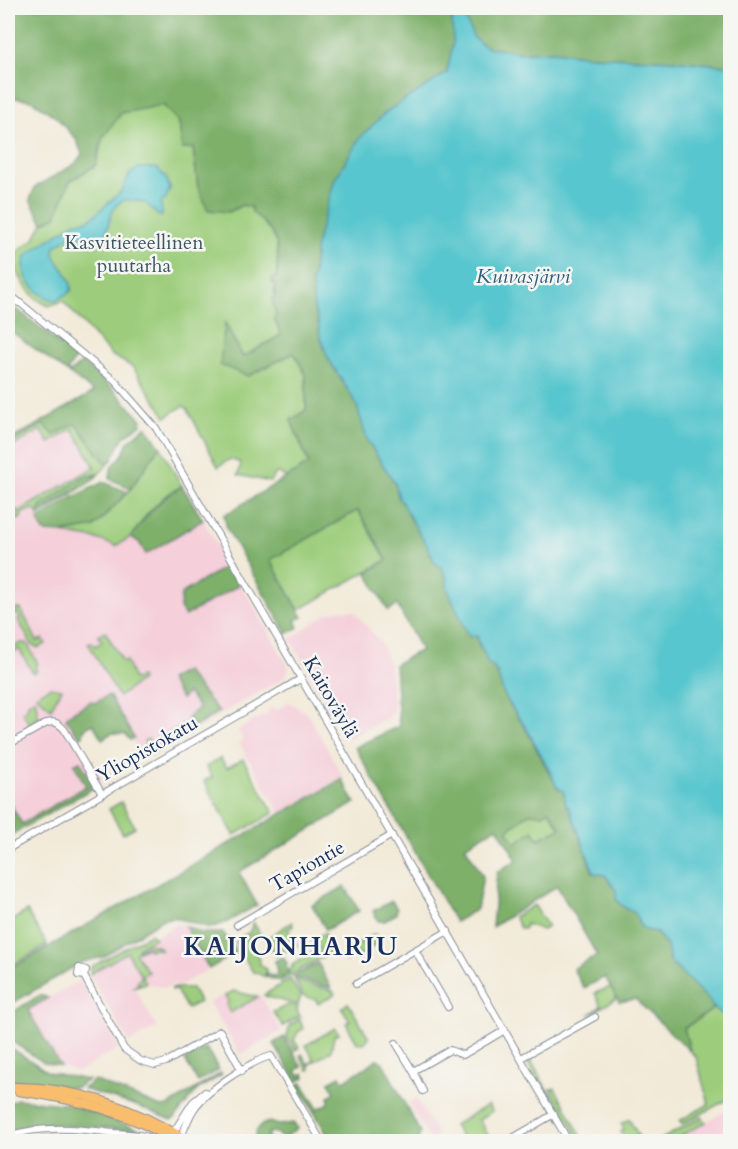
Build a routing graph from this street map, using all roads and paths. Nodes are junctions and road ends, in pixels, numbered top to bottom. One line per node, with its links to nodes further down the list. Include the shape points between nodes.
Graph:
1 (8, 293): 3 (street, Kaitoväylä)
2 (8, 299): 3 (street, Kaitoväylä)
3 (22, 304): 4 (street, Kaitoväylä, via 114,380 156,429)
4 (302, 678): 6 (street, Yliopistokatu); 7 (street, Kaitoväylä)
5 (8, 745): 6 (street, via 47,723 59,724)
6 (102, 794): 8 (street, Yliopistokatu)
7 (392, 835): 9 (street, Tapiontie); 10 (street, Kaitoväylä)
8 (8, 849)
9 (237, 925)
10 (448, 931): 11 (street); 16 (street, Kaitoväylä)
11 (415, 950): 13 (street); 14 (street)
12 (84, 976): 19 (street, via 124,1049 136,1059 147,1064 160,1063 220,1031)
13 (356, 984)
14 (448, 1007)
15 (595, 1017): 18 (street)
16 (505, 1030): 18 (street, Kaitoväylä); 20 (street, via 464,1055 450,1050)
17 (396, 1043): 20 (street)
18 (521, 1058): 23 (street, Kaitoväylä)
19 (242, 1071): 25 (street, via 202,1099); 29 (street, via 268,1057 274,1059)
20 (413, 1071): 22 (street)
21 (8, 1088): 25 (main road, via 56,1089 92,1096 142,1115)
22 (423, 1091)
23 (554, 1114): 26 (street); 30 (street, Kaitoväylä)
24 (8, 1136): 27 (street, via 31,1130 71,1129 148,1136)
25 (176, 1138): 28 (main road)
26 (511, 1139)
27 (160, 1142)
28 (190, 1142)
29 (322, 1142)
30 (569, 1142)

